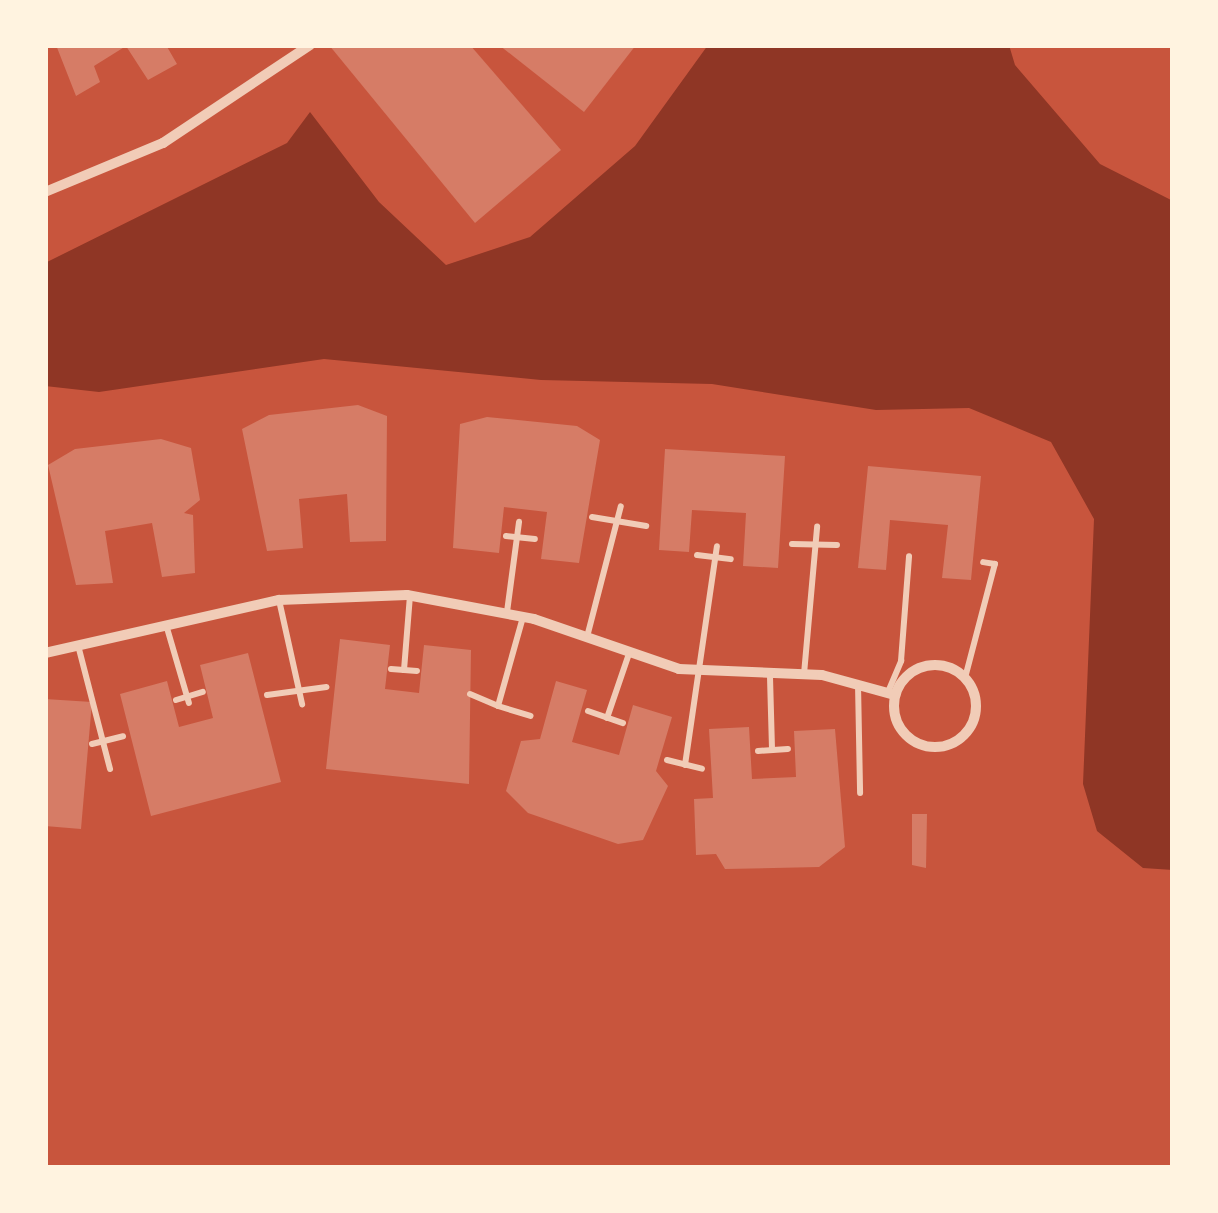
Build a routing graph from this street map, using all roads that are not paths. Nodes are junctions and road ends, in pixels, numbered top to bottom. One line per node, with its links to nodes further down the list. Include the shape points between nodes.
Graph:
1 (310, 45): 2 (street, via 162,142)
2 (45, 192)
3 (621, 506): 5 (lane)
4 (592, 517): 5 (lane)
5 (617, 521): 7 (lane); 26 (lane)
6 (519, 522): 10 (lane)
7 (646, 526)
8 (818, 526): 13 (lane)
9 (506, 536): 10 (lane)
10 (517, 537): 11 (lane); 23 (lane)
11 (535, 539)
12 (792, 544): 13 (lane)
13 (816, 544): 14 (lane); 34 (lane)
14 (837, 545)
15 (717, 546): 18 (lane)
16 (698, 555): 18 (lane)
17 (909, 556): 41 (lane)
18 (716, 557): 19 (lane); 33 (lane)
19 (732, 559)
20 (983, 562): 36 (lane, via 994,564)
21 (410, 596): 22 (street); 23 (street); 31 (lane)
22 (279, 600): 25 (street); 39 (lane)
23 (507, 612): 24 (street)
24 (523, 616): 26 (street); 47 (lane)
25 (167, 628): 27 (street); 45 (lane)
26 (588, 637): 28 (street)
27 (79, 649): 29 (street); 53 (lane)
28 (630, 651): 33 (street); 50 (lane)
29 (45, 653)
30 (391, 669): 31 (lane)
31 (404, 670): 32 (lane)
32 (417, 671)
33 (698, 672): 35 (street); 59 (lane)
34 (804, 674): 35 (street); 37 (street)
35 (770, 677): 56 (lane)
36 (965, 678): 41 (street, via 947,666 920,667); 41 (street, via 975,718 949,746 908,738 894,714)
37 (858, 683): 41 (street); 62 (lane)
38 (326, 687): 39 (lane)
39 (298, 690): 43 (lane); 46 (lane)
40 (203, 692): 45 (lane)
41 (892, 693)
42 (470, 694): 47 (lane)
43 (267, 695)
44 (176, 700): 45 (lane)
45 (188, 700)
46 (302, 704)
47 (498, 706): 49 (lane)
48 (588, 712): 50 (lane)
49 (531, 716)
50 (607, 718): 51 (lane)
51 (623, 723)
52 (123, 736): 53 (lane)
53 (103, 741): 54 (lane); 60 (lane)
54 (92, 744)
55 (788, 749): 56 (lane)
56 (772, 750): 57 (lane)
57 (758, 752)
58 (667, 760): 59 (lane)
59 (685, 765): 61 (lane)
60 (110, 769)
61 (702, 769)
62 (860, 793)

